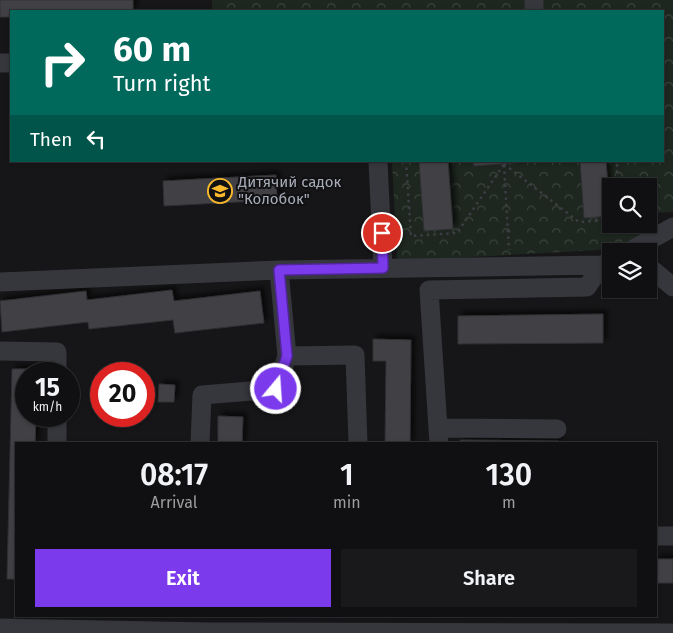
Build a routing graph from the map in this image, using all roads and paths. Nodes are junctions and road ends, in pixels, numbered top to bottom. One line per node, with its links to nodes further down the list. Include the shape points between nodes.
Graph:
1 (378, 162): 11 (street)
2 (406, 162): 4 (path, via 411,236 457,233)
3 (617, 162): 5 (path)
4 (504, 164): 6 (path, via 579,222); 10 (path)
5 (617, 178)
6 (602, 221)
7 (673, 227): 8 (street)
8 (644, 243)
9 (602, 263): 10 (street)
10 (510, 266): 11 (street)
11 (383, 268): 13 (street)
12 (602, 269): 22 (street, via 587,288 429,290)
13 (279, 270): 15 (street); 18 (street)
14 (657, 274): 16 (street)
15 (0, 282)
16 (673, 287)
17 (0, 351): 19 (street, via 57,352)
18 (287, 356): 24 (street, via 276,389 202,395); 25 (street, via 355,355)
19 (57, 362)
20 (57, 427): 23 (street)
21 (557, 429): 22 (street)
22 (439, 436)
23 (57, 442)
24 (200, 442)
25 (358, 442)
26 (657, 536): 27 (street)
27 (673, 536)
28 (209, 624): 29 (street); 30 (street)
29 (440, 624): 31 (street)
30 (0, 628)
31 (673, 633)

